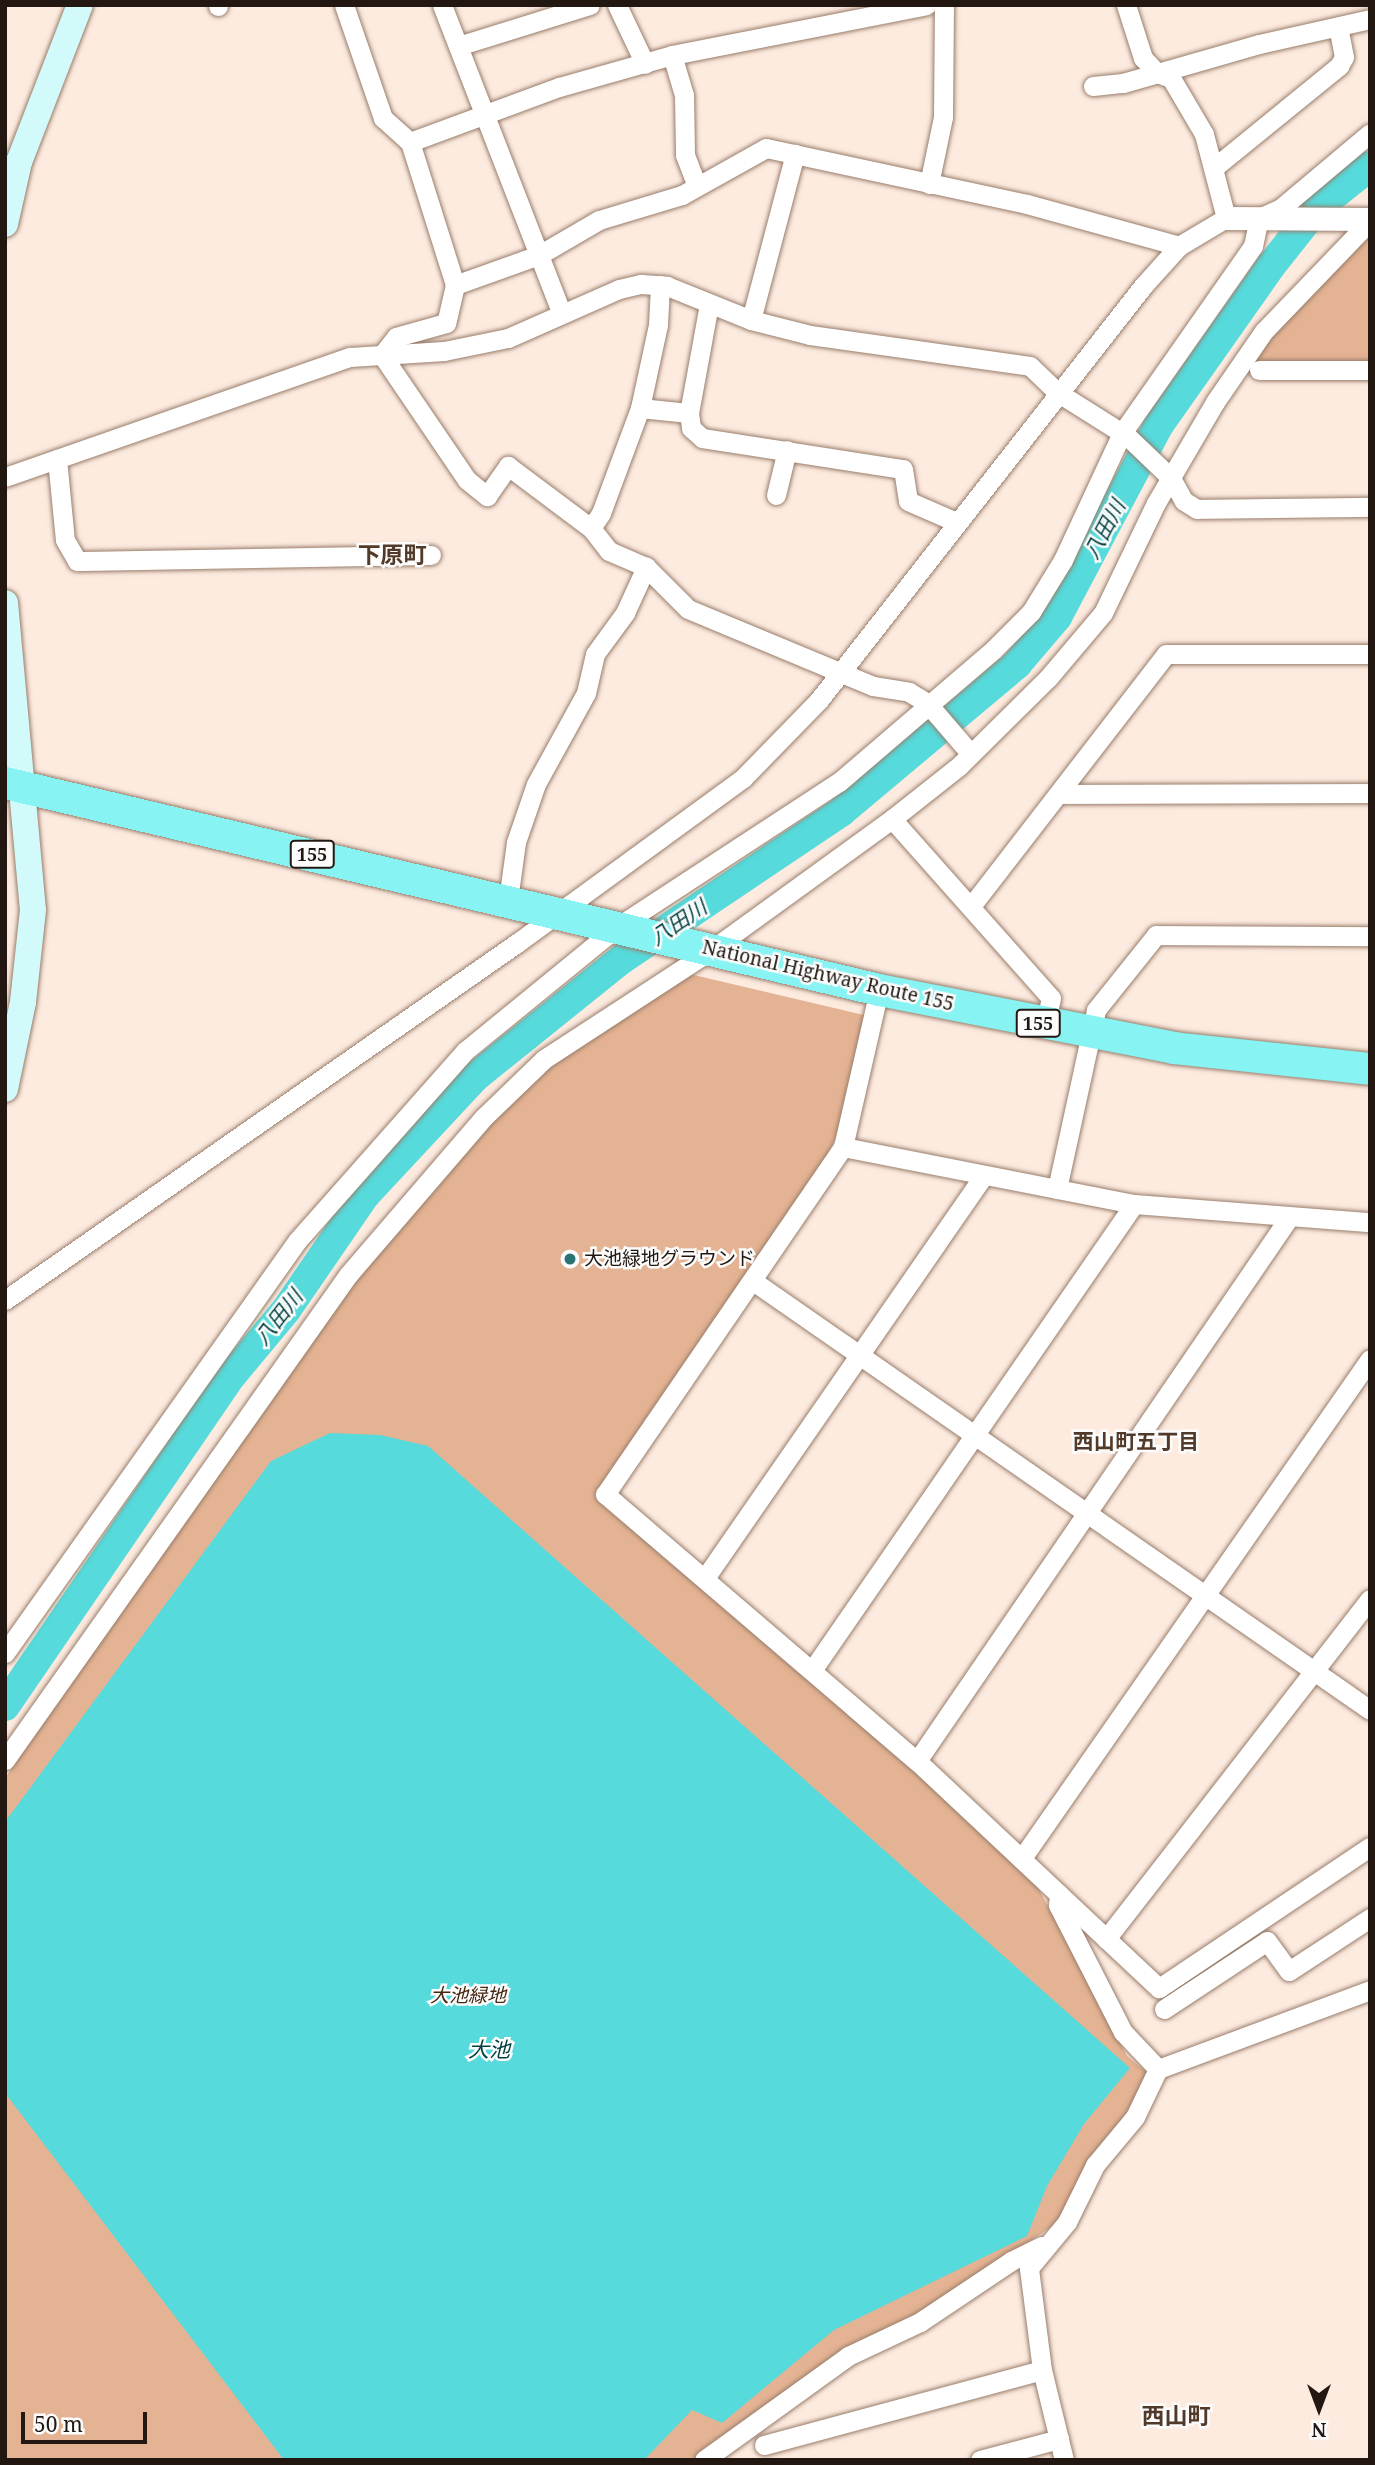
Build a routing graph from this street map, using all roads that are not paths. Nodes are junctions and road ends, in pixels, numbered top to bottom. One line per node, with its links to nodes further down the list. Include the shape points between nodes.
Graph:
1 (80, 5): 27 (main road, via 19,162)
2 (344, 5): 19 (street, via 383,118)
3 (442, 5): 12 (street)
4 (590, 5): 12 (street)
5 (618, 5): 14 (street)
6 (926, 5): 9 (street)
7 (944, 5): 22 (street, via 943,117)
8 (1126, 5): 15 (street, via 1143,58)
9 (904, 6): 13 (street)
10 (1370, 19): 11 (street)
11 (1338, 27): 15 (street); 21 (street, via 1344,57 1339,66)
12 (458, 46): 17 (street)
13 (672, 55): 14 (street); 23 (street, via 684,95 685,155)
14 (645, 64): 17 (street, via 559,87)
15 (1157, 74): 16 (street); 21 (street, via 1171,78 1204,134)
16 (1093, 86)
17 (485, 114): 19 (street); 29 (street)
18 (1370, 133): 25 (street, via 1281,208)
19 (410, 142): 30 (street)
20 (795, 154): 22 (street); 23 (street, via 766,148); 34 (street)
21 (1216, 166): 24 (street)
22 (929, 184): 28 (street)
23 (697, 186): 29 (street, via 599,220)
24 (1226, 218): 25 (street); 28 (street)
25 (1259, 218): 26 (street); 41 (street, via 1253,246)
26 (1370, 220): 44 (street, via 1264,331)
27 (5, 224)
28 (1179, 246): 38 (street)
29 (539, 255): 30 (street); 33 (street)
30 (455, 285): 35 (street, via 446,323 396,337)
31 (660, 285): 32 (street); 33 (street, via 619,289); 39 (street, via 658,325)
32 (709, 304): 34 (street); 40 (street)
33 (562, 314): 35 (street, via 508,338 444,351)
34 (751, 320): 38 (street, via 810,335 1030,366)
35 (382, 355): 43 (street, via 350,357); 49 (street, via 467,480 487,496 508,466)
36 (1259, 370): 37 (street)
37 (1370, 370)
38 (1058, 392): 41 (street); 48 (street)
39 (640, 408): 40 (street); 49 (street, via 601,513)
40 (689, 413): 42 (street, via 691,428 702,438)
41 (1124, 434): 44 (street); 55 (street, via 1063,560 1031,612)
42 (787, 450): 46 (street); 48 (street, via 903,469 908,501)
43 (57, 459): 45 (street); 50 (street, via 65,540 77,561)
44 (1169, 476): 47 (street, via 1184,501 1197,509); 56 (street, via 1104,613 1048,678)
45 (5, 477)
46 (776, 495)
47 (1370, 507)
48 (956, 522): 54 (street)
49 (591, 528): 51 (street, via 609,551)
50 (431, 555)
51 (646, 567): 54 (street, via 688,609); 61 (street, via 625,613 595,654 586,694 536,784 516,842)
52 (5, 603): 57 (main road)
53 (1370, 654): 59 (street, via 1166,654)
54 (838, 673): 55 (street, via 873,686 909,692); 63 (street, via 790,732 743,778)
55 (930, 705): 56 (street); 64 (street, via 839,782)
56 (970, 753): 60 (street)
57 (15, 785): 61 (highway, National Highway Route 155 / 155); 71 (main road, via 33,910 23,1002)
58 (1370, 793): 59 (street)
59 (1059, 794): 62 (street)
60 (892, 819): 62 (street); 66 (street)
61 (509, 900): 63 (highway, National Highway Route 155 / 155)
62 (972, 905): 68 (street, via 1051,998)
63 (559, 912): 64 (highway, National Highway Route 155 / 155); 79 (street)
64 (617, 927): 66 (highway, National Highway Route 155 / 155); 87 (street, via 464,1051 313,1221)
65 (1370, 936): 69 (street, via 1156,935 1096,1010)
66 (711, 950): 67 (highway, National Highway Route 155 / 155); 91 (street, via 544,1059 484,1118 348,1275)
67 (879, 990): 68 (highway, National Highway Route 155 / 155); 72 (street)
68 (1045, 1024): 69 (highway, National Highway Route 155 / 155)
69 (1088, 1033): 70 (highway, National Highway Route 155 / 155, via 1174,1048); 74 (street)
70 (1370, 1069)
71 (5, 1090)
72 (843, 1147): 73 (street); 78 (street)
73 (984, 1175): 74 (street); 80 (street)
74 (1057, 1189): 75 (street)
75 (1134, 1204): 76 (street); 82 (street)
76 (1290, 1216): 77 (street); 83 (street)
77 (1370, 1222)
78 (752, 1281): 80 (street); 84 (street, via 604,1494)
79 (5, 1300)
80 (859, 1356): 82 (street); 84 (street)
81 (1370, 1359): 85 (street)
82 (974, 1435): 83 (street); 88 (street)
83 (1088, 1513): 85 (street); 92 (street)
84 (705, 1578): 88 (street)
85 (1205, 1595): 89 (street); 94 (street)
86 (1370, 1599): 89 (street)
87 (5, 1653)
88 (813, 1669): 92 (street)
89 (1314, 1671): 90 (street); 97 (street)
90 (1370, 1710)
91 (5, 1760)
92 (916, 1761): 94 (street)
93 (1370, 1847): 97 (street, via 1159,1988)
94 (1022, 1858): 95 (street)
95 (1059, 1894): 97 (street); 100 (street, via 1058,1905 1123,2032)
96 (1370, 1918): 99 (street, via 1289,1971 1266,1941)
97 (1106, 1939)
98 (1370, 1990): 100 (street)
99 (1164, 2009)
100 (1158, 2069): 101 (street, via 1135,2118 1096,2165 1067,2222)
101 (1043, 2245): 102 (street, via 1029,2268); 103 (street, via 920,2322 848,2356)
102 (1042, 2370): 104 (street); 105 (street)
103 (758, 2422): 105 (street); 106 (street)
104 (1059, 2439): 107 (street); 108 (street)
105 (766, 2452)
106 (704, 2460)
107 (980, 2460)
108 (1063, 2460)

